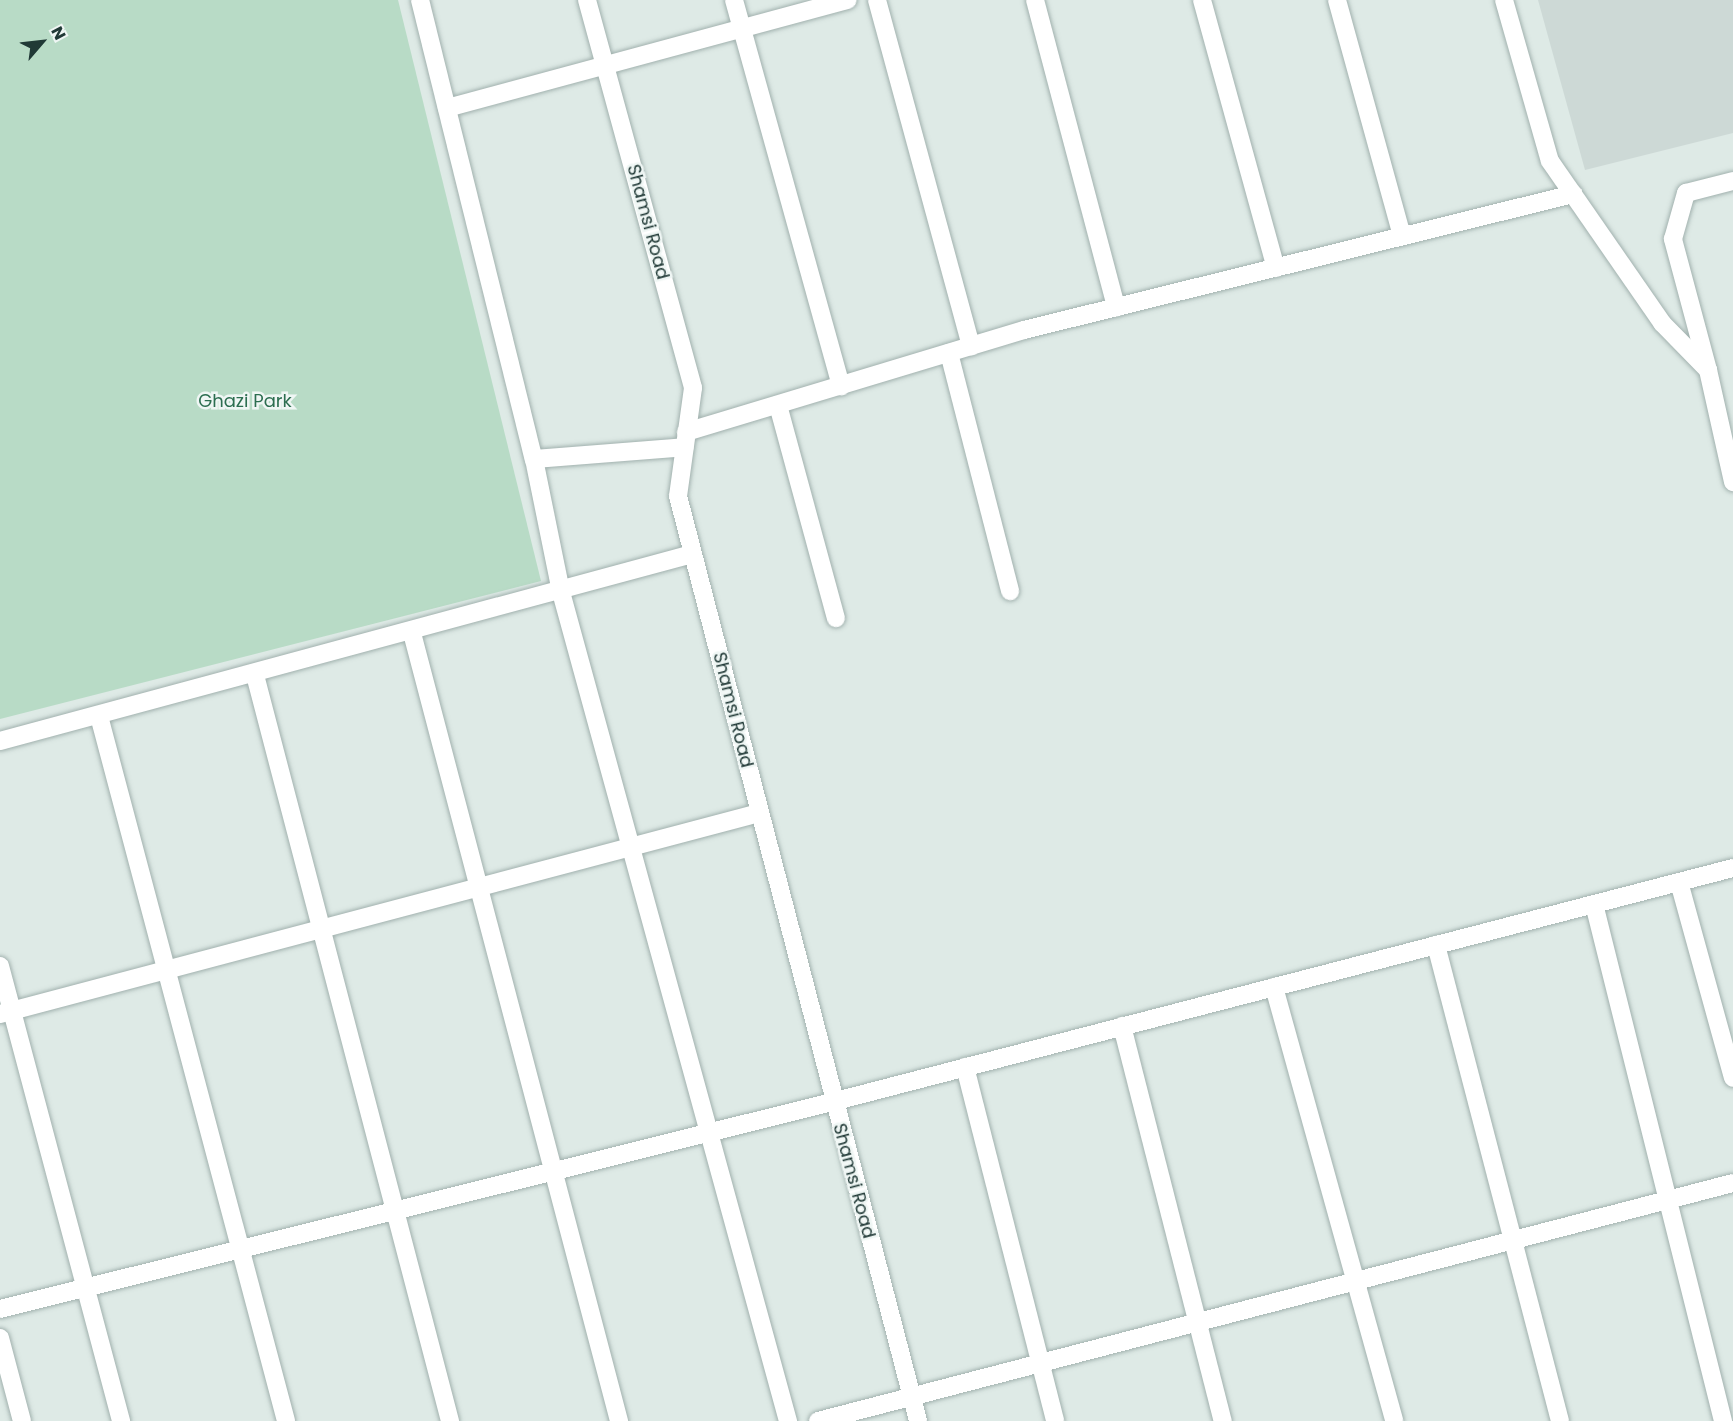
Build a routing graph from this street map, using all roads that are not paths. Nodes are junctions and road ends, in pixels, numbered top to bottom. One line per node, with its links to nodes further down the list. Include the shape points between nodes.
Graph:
1 (420, 0): 12 (street)
2 (587, 0): 11 (street, Shamsi Road)
3 (734, 0): 10 (street)
4 (848, 0): 10 (street)
5 (877, 0): 18 (street)
6 (1035, 0): 17 (street)
7 (1202, 0): 16 (street)
8 (1337, 0): 15 (street)
9 (1504, 0): 14 (street, via 1550,161)
10 (741, 28): 11 (street); 21 (street)
11 (605, 64): 12 (street); 23 (street, Shamsi Road, via 693,388)
12 (447, 108): 24 (street)
13 (1733, 181): 20 (street, via 1686,193 1673,239)
14 (1573, 194): 15 (street); 20 (street, via 1662,323)
15 (1402, 236): 16 (street)
16 (1276, 268): 17 (street)
17 (1116, 307): 18 (street)
18 (971, 346): 19 (street)
19 (949, 353): 21 (street); 27 (street)
20 (1708, 370): 25 (street)
21 (841, 386): 22 (street)
22 (778, 405): 23 (street); 29 (street)
23 (686, 440): 24 (street); 26 (street, Shamsi Road, via 678,496)
24 (534, 459): 28 (street)
25 (1733, 482)
26 (692, 554): 28 (street); 34 (street, Shamsi Road)
27 (1010, 591)
28 (561, 592): 30 (street); 35 (street)
29 (836, 618)
30 (412, 633): 31 (street); 38 (street)
31 (255, 675): 32 (street); 40 (street)
32 (99, 716): 33 (street); 43 (street)
33 (0, 741)
34 (759, 813): 35 (street); 49 (street, Shamsi Road)
35 (634, 846): 38 (street); 50 (street)
36 (1733, 868): 37 (street)
37 (1679, 882): 39 (street); 48 (street)
38 (479, 887): 40 (street); 51 (street)
39 (1594, 904): 41 (street); 53 (street)
40 (321, 929): 43 (street); 54 (street)
41 (1436, 945): 44 (street); 55 (street)
42 (0, 966): 45 (street)
43 (167, 970): 45 (street); 56 (street)
44 (1274, 987): 46 (street); 57 (street)
45 (6, 1013): 58 (street)
46 (1122, 1026): 47 (street); 60 (street)
47 (965, 1067): 49 (street); 62 (street)
48 (1733, 1078)
49 (832, 1102): 50 (street); 63 (street, Shamsi Road)
50 (708, 1132): 51 (street); 69 (street)
51 (553, 1171): 54 (street); 68 (street)
52 (1733, 1183): 53 (street)
53 (1668, 1200): 55 (street); 76 (street)
54 (395, 1210): 56 (street); 67 (street)
55 (1512, 1240): 57 (street); 75 (street)
56 (241, 1249): 58 (street); 66 (street)
57 (1355, 1281): 60 (street); 74 (street)
58 (85, 1287): 59 (street); 65 (street)
59 (0, 1309)
60 (1198, 1322): 62 (street); 73 (street)
61 (0, 1338): 64 (street)
62 (1040, 1364): 63 (street); 72 (street)
63 (911, 1397): 70 (street); 71 (street, Shamsi Road)
64 (22, 1421)
65 (121, 1421)
66 (286, 1421)
67 (450, 1421)
68 (619, 1421)
69 (788, 1421)
70 (818, 1421)
71 (918, 1421)
72 (1055, 1421)
73 (1223, 1421)
74 (1394, 1421)
75 (1560, 1421)
76 (1723, 1421)

